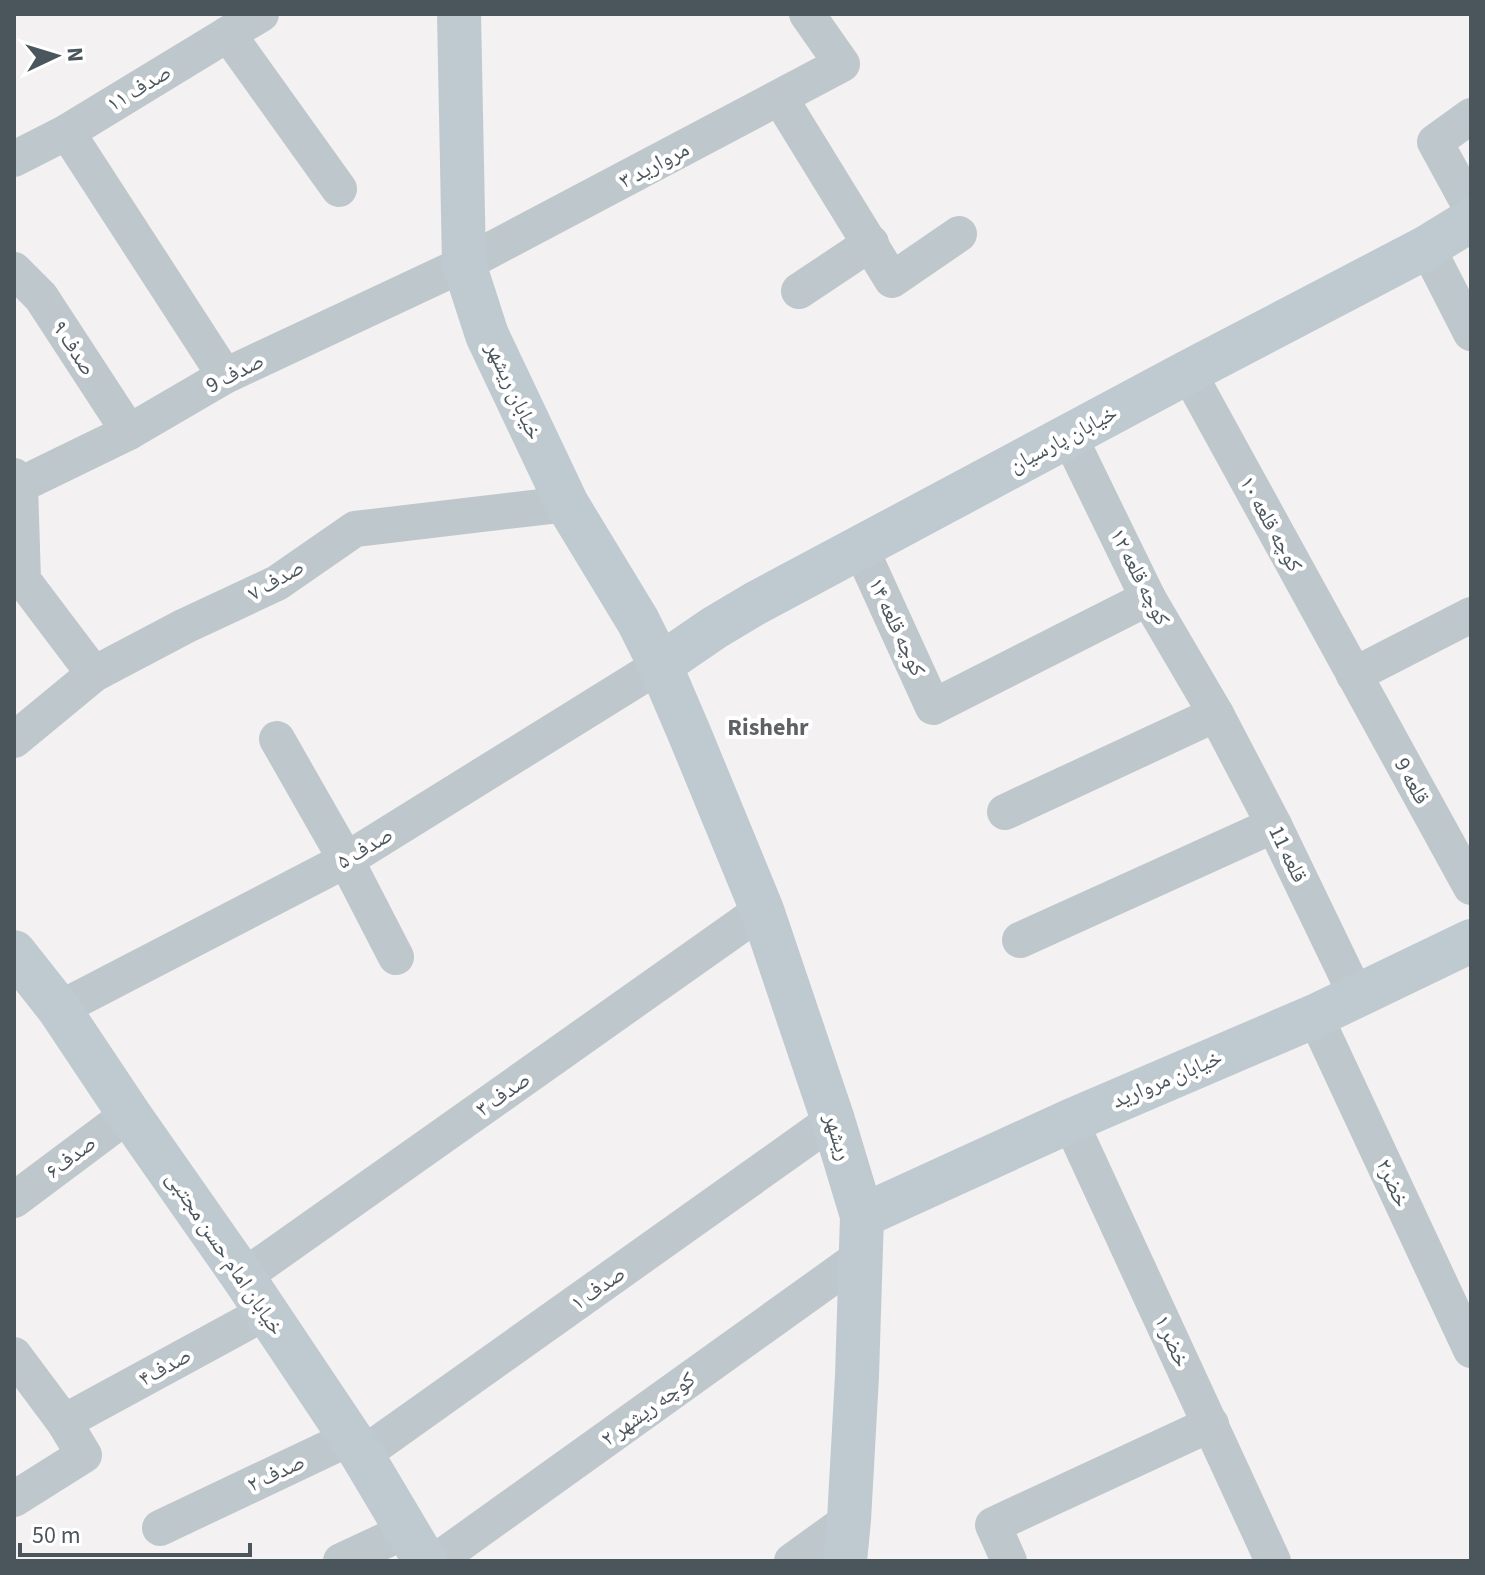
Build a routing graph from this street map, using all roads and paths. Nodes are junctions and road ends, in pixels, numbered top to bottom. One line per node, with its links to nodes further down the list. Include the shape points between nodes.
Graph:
1 (261, 14): 4 (street, صدف ۱۱)
2 (459, 14): 15 (street, خیابان ریشهر)
3 (807, 14): 5 (street, مروارید ۳, via 842,64)
4 (228, 34): 7 (street, صدف ۱۱); 9 (street)
5 (780, 98): 13 (street); 15 (street, مروارید ۳)
6 (1471, 116): 10 (street, via 1435,142)
7 (67, 132): 8 (street, صدف ۱۱); 20 (street)
8 (14, 159)
9 (339, 189)
10 (1471, 208)
11 (1471, 220): 14 (street, خیابان پارسیان)
12 (959, 234): 13 (street, via 892,280)
13 (871, 243): 17 (street)
14 (1427, 247): 18 (street); 19 (street, خیابان پارسیان)
15 (464, 264): 20 (street, صدف 9); 24 (street, خیابان ریشهر, via 487,335)
16 (14, 270): 21 (street, صدف ۹, via 41,297)
17 (799, 291)
18 (1471, 333)
19 (1188, 372): 22 (street, خیابان پارسیان); 30 (street, کوچه قلعه ۱۰)
20 (225, 376): 21 (street, صدف 9)
21 (129, 432): 23 (street, صدف 9)
22 (1069, 436): 25 (street, خیابان پارسیان); 26 (street, کوچه قلعه ۱۲)
23 (17, 480): 29 (street, via 23,580)
24 (567, 504): 28 (street, خیابان ریشهر); 29 (street, صدف ۷, via 355,529 277,583)
25 (860, 547): 26 (street, کوچه قلعه ۱۴, via 933,707); 28 (street, خیابان پارسیان, via 756,603)
26 (1148, 598): 31 (street, کوچه قلعه ۱۲)
27 (1471, 615): 30 (street)
28 (660, 665): 32 (street, خیابان ریشهر); 37 (street, صدف ۵)
29 (94, 674): 34 (street, صدف ۷)
30 (1354, 675): 38 (street, قلعه 9)
31 (1216, 714): 35 (street); 36 (street, قلعه 11)
32 (690, 735): 39 (street, ریشهر)
33 (277, 739): 37 (street)
34 (14, 740)
35 (1005, 812)
36 (1274, 825): 40 (street); 44 (street, قلعه 11)
37 (346, 860): 43 (street); 45 (street, صدف ۵)
38 (1471, 887)
39 (762, 910): 48 (street, ریشهر); 52 (street, صدف ۳)
40 (1020, 940)
41 (1471, 941): 44 (street, خیابان مروارید)
42 (14, 952): 45 (street, خیابان امام حسن مجتبی)
43 (396, 957)
44 (1356, 995): 46 (street, خیابان مروارید)
45 (59, 1009): 47 (street, خیابان امام حسن مجتبی)
46 (1315, 1016): 49 (street, خیابان مروارید); 53 (street, خضر۲)
47 (129, 1114): 50 (street, صدف۶); 52 (street, خیابان امام حسن مجتبی)
48 (833, 1120): 51 (street, ریشهر); 57 (street, صدف ۱)
49 (1070, 1121): 51 (street, خیابان مروارید); 56 (street, خضر ۱)
50 (14, 1200)
51 (861, 1237): 60 (street, ریشهر); 61 (street, کوچه ریشهر ۲)
52 (255, 1294): 55 (street, صدف۴); 57 (street, خیابان امام حسن مجتبی)
53 (1471, 1350)
54 (14, 1355): 55 (street)
55 (64, 1422): 58 (street, via 84,1455)
56 (1211, 1424): 64 (street, via 993,1525); 65 (street, خضر ۱)
57 (356, 1447): 59 (street, صدف ۲); 61 (street, خیابان امام حسن مجتبی)
58 (14, 1499)
59 (160, 1528)
60 (847, 1541): 63 (street)
61 (423, 1551): 62 (street, کوچه ریشهر ۲)
62 (341, 1561)
63 (792, 1561)
64 (1009, 1561)
65 (1273, 1561)

